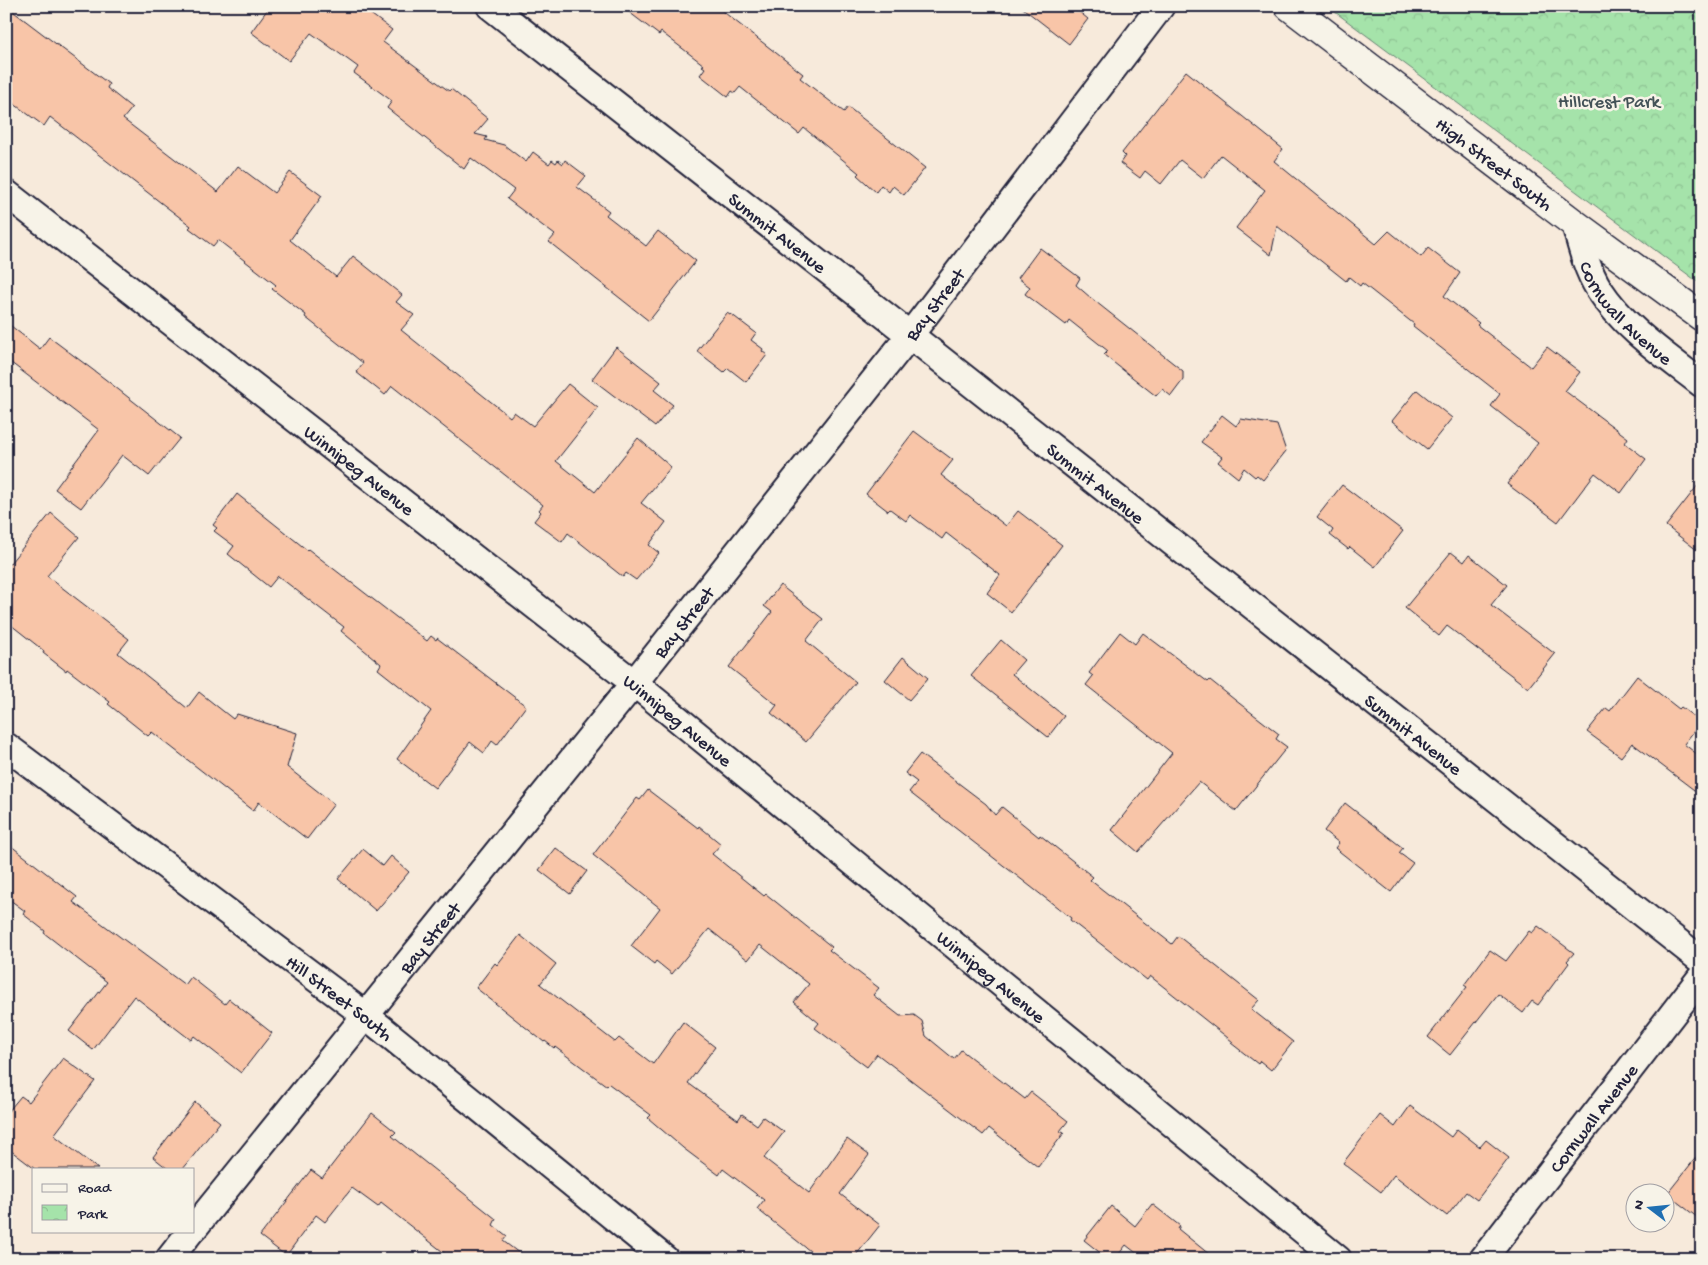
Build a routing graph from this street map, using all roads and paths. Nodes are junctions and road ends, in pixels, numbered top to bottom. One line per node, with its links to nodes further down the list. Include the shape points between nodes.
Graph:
1 (490, 6): 7 (street, Summit Avenue)
2 (1162, 6): 7 (street, Bay Street)
3 (1289, 6): 5 (main road, High Street South)
4 (6, 193): 9 (street, Winnipeg Avenue)
5 (1575, 224): 6 (main road, High Street South); 8 (street, Cornwall Avenue, via 1599,289 1630,327)
6 (1702, 317)
7 (910, 335): 9 (street, Bay Street); 11 (street, Summit Avenue)
8 (1702, 384)
9 (634, 683): 13 (street, Bay Street); 18 (street, Winnipeg Avenue)
10 (6, 746): 13 (street, Hill Street South)
11 (1702, 962)
12 (1702, 976): 19 (street, Cornwall Avenue)
13 (365, 1015): 14 (street, Bay Street); 17 (street, Hill Street South)
14 (195, 1227)
15 (190, 1232): 16 (street)
16 (169, 1259)
17 (665, 1259)
18 (1338, 1259)
19 (1483, 1259)

